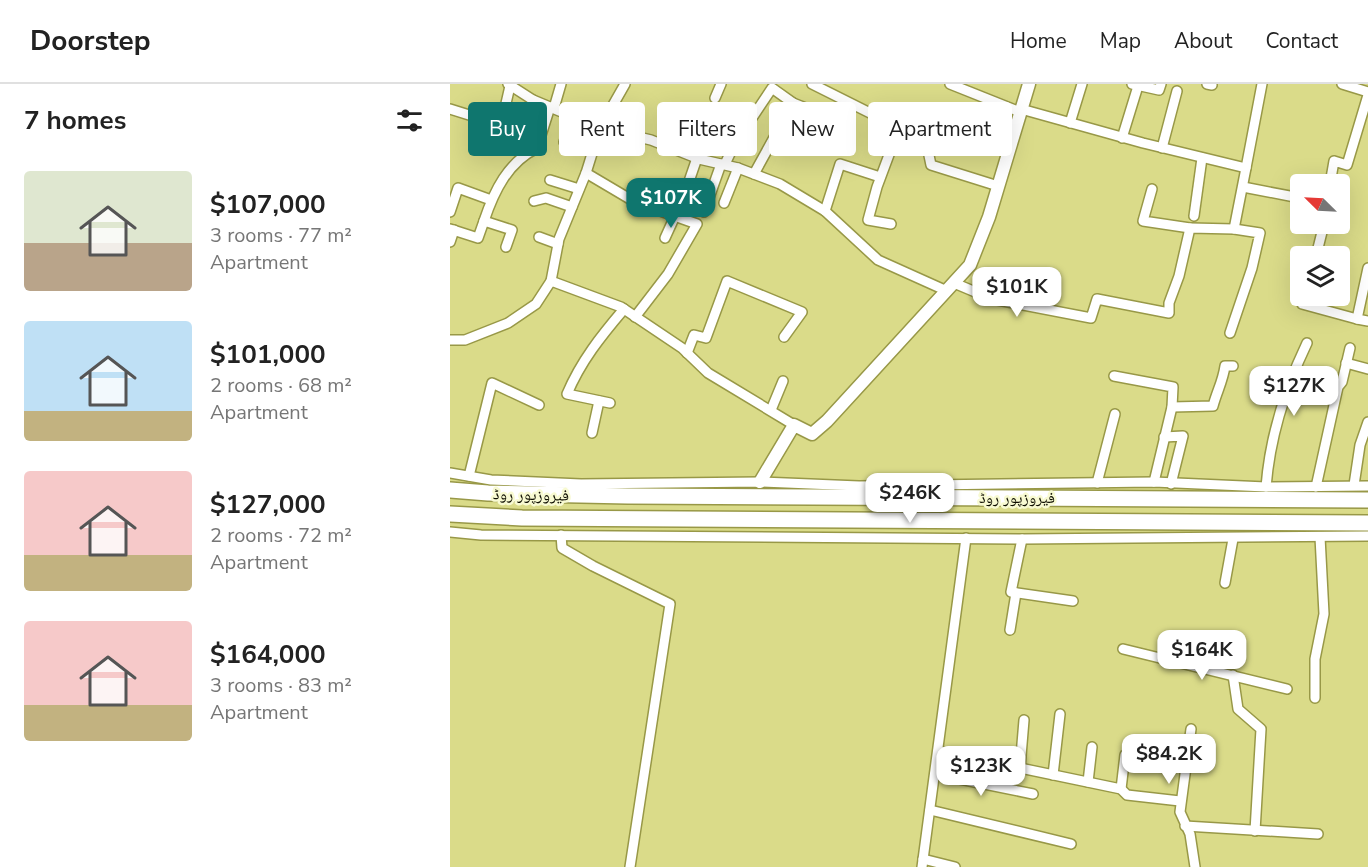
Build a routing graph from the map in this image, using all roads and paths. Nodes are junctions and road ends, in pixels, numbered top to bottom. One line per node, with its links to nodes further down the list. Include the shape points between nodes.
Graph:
1 (561, 84): 21 (street)
2 (625, 84): 19 (street)
3 (721, 84): 16 (street)
4 (812, 84): 26 (street)
5 (950, 84): 25 (street)
6 (1029, 84): 25 (street)
7 (1082, 84): 30 (street)
8 (1161, 84): 12 (street, via 1160,90)
9 (1262, 84): 44 (street)
10 (1342, 84): 15 (street)
11 (509, 85): 13 (street); 18 (street)
12 (1135, 85): 31 (street)
13 (520, 88): 17 (street)
14 (1177, 90): 34 (street)
15 (1368, 93): 28 (street)
16 (715, 98)
17 (533, 100): 21 (street)
18 (506, 102)
19 (615, 102)
20 (792, 102): 24 (street, via 772,88)
21 (552, 107): 23 (street); 29 (street)
22 (450, 109): 27 (street)
23 (559, 110)
24 (757, 110)
25 (1020, 110): 30 (street); 50 (street)
26 (868, 112)
27 (468, 115)
28 (1365, 115): 47 (street, via 1347,165 1334,161)
29 (547, 120)
30 (1070, 123): 31 (street)
31 (1122, 138): 34 (street)
32 (645, 139): 40 (street)
33 (769, 147): 46 (street)
34 (1162, 148): 41 (street)
35 (524, 156): 56 (street, via 507,171)
36 (591, 156): 45 (street)
37 (727, 156): 42 (street)
38 (888, 156): 48 (street)
39 (929, 156): 50 (street, via 931,165)
40 (697, 158): 42 (street); 54 (street)
41 (1202, 158): 44 (street); 64 (street)
42 (723, 164): 43 (street); 62 (street)
43 (738, 168): 46 (street); 58 (street)
44 (1246, 168): 51 (street)
45 (586, 173): 52 (street); 63 (street, via 635,202)
46 (754, 174): 60 (street, via 780,184)
47 (1332, 174)
48 (880, 177): 60 (street, via 840,164); 66 (street, via 868,220)
49 (550, 180): 52 (street)
50 (998, 186): 77 (street, via 980,243 969,265)
51 (1243, 187): 55 (street); 69 (street)
52 (579, 189): 59 (street)
53 (1152, 189): 67 (street, via 1143,221)
54 (685, 193)
55 (1290, 196)
56 (491, 200): 61 (street, via 458,188); 65 (street)
57 (534, 201): 59 (street, via 546,198)
58 (724, 203)
59 (572, 207): 73 (street)
60 (825, 211): 77 (street, via 878,260)
61 (450, 212)
62 (704, 212)
63 (675, 216): 71 (street); 80 (street, via 698,224 668,274)
64 (1194, 216)
65 (484, 221): 68 (street, via 478,238); 74 (street, via 512,230)
66 (891, 224)
67 (1190, 228): 69 (street); 77 (street, via 1168,303 1169,313 1097,299 1091,318)
68 (452, 229): 72 (street)
69 (1234, 229): 83 (street, via 1260,233)
70 (539, 237): 73 (street)
71 (665, 238)
72 (450, 242)
73 (558, 244): 76 (street)
74 (506, 247)
75 (1368, 268): 81 (street)
76 (551, 281): 79 (street); 85 (street, via 536,304 508,323 465,340)
77 (950, 287): 101 (street, via 827,421 812,434)
78 (1309, 306): 81 (street)
79 (624, 309): 80 (street); 94 (street, via 598,339 567,394)
80 (635, 316): 88 (street)
81 (1358, 319): 82 (street)
82 (1368, 321)
83 (1230, 333)
84 (784, 337): 88 (street, via 802,312 727,281 706,339 694,335)
85 (450, 340)
86 (1307, 343): 112 (street, via 1272,435)
87 (1350, 348): 89 (street)
88 (687, 353): 98 (street, via 708,373)
89 (1347, 363): 91 (street); 116 (street)
90 (1233, 366): 97 (street, via 1225,366 1213,406)
91 (1368, 369)
92 (1114, 376): 97 (street, via 1173,387)
93 (783, 381): 98 (street)
94 (599, 401): 95 (street); 102 (street)
95 (610, 404)
96 (539, 405): 105 (street, via 492,383)
97 (1172, 407): 103 (street)
98 (771, 410): 101 (street)
99 (1115, 414): 107 (street)
100 (1368, 422): 110 (street)
101 (794, 425): 106 (street)
102 (592, 433)
103 (1164, 437): 108 (street); 109 (street, via 1183,436)
104 (450, 473): 105 (street)
105 (469, 476): 114 (street)
106 (760, 482): 114 (street); 115 (street)
107 (1097, 483): 108 (street); 115 (street)
108 (1154, 483): 109 (street)
109 (1171, 484): 112 (street)
110 (1354, 485): 111 (street); 116 (street)
111 (1368, 486)
112 (1266, 487): 116 (street)
113 (450, 490): 114 (highway, فیروزپور روڈ, via 488,494)
114 (628, 490): 115 (highway, فیروزپور روڈ)
115 (1050, 490): 116 (highway, فیروزپور روڈ)
116 (1311, 493): 117 (highway, فیروزپور روڈ); 119 (highway)
117 (1368, 500)
118 (450, 514): 119 (highway, فیروزپور روڈ, via 534,518)
119 (1306, 522): 120 (highway, فیروزپور روڈ)
120 (1368, 523)
121 (450, 532): 122 (street)
122 (561, 535): 125 (street); 155 (street, via 562,548 670,604)
123 (1368, 536): 124 (street)
124 (1320, 537): 127 (street); 135 (street, via 1324,614 1316,659)
125 (966, 538): 126 (street); 140 (street)
126 (1022, 539): 127 (street); 129 (street, via 1011,592)
127 (1233, 539): 128 (street)
128 (1226, 583)
129 (1017, 593): 130 (street); 131 (street)
130 (1073, 601)
131 (1010, 630)
132 (1123, 649): 133 (street)
133 (1233, 675): 134 (street); 151 (street, via 1238,709 1262,729)
134 (1287, 689)
135 (1315, 698)
136 (1060, 714): 144 (street)
137 (1024, 720): 142 (street)
138 (1191, 729): 148 (street)
139 (1092, 747): 145 (street)
140 (938, 751): 142 (street); 143 (street)
141 (1125, 755): 146 (street)
142 (1020, 768): 144 (street)
143 (935, 774): 147 (street); 149 (street)
144 (1053, 775): 145 (street)
145 (1088, 782): 146 (street)
146 (1121, 789): 148 (street, via 1127,795)
147 (1033, 794)
148 (1180, 801): 150 (street)
149 (930, 810): 153 (street); 154 (street)
150 (1185, 826): 151 (street); 157 (street)
151 (1255, 831): 152 (street)
152 (1318, 834)
153 (1071, 844)
154 (923, 863): 156 (street)
155 (630, 867)
156 (955, 867)
157 (1195, 867)

